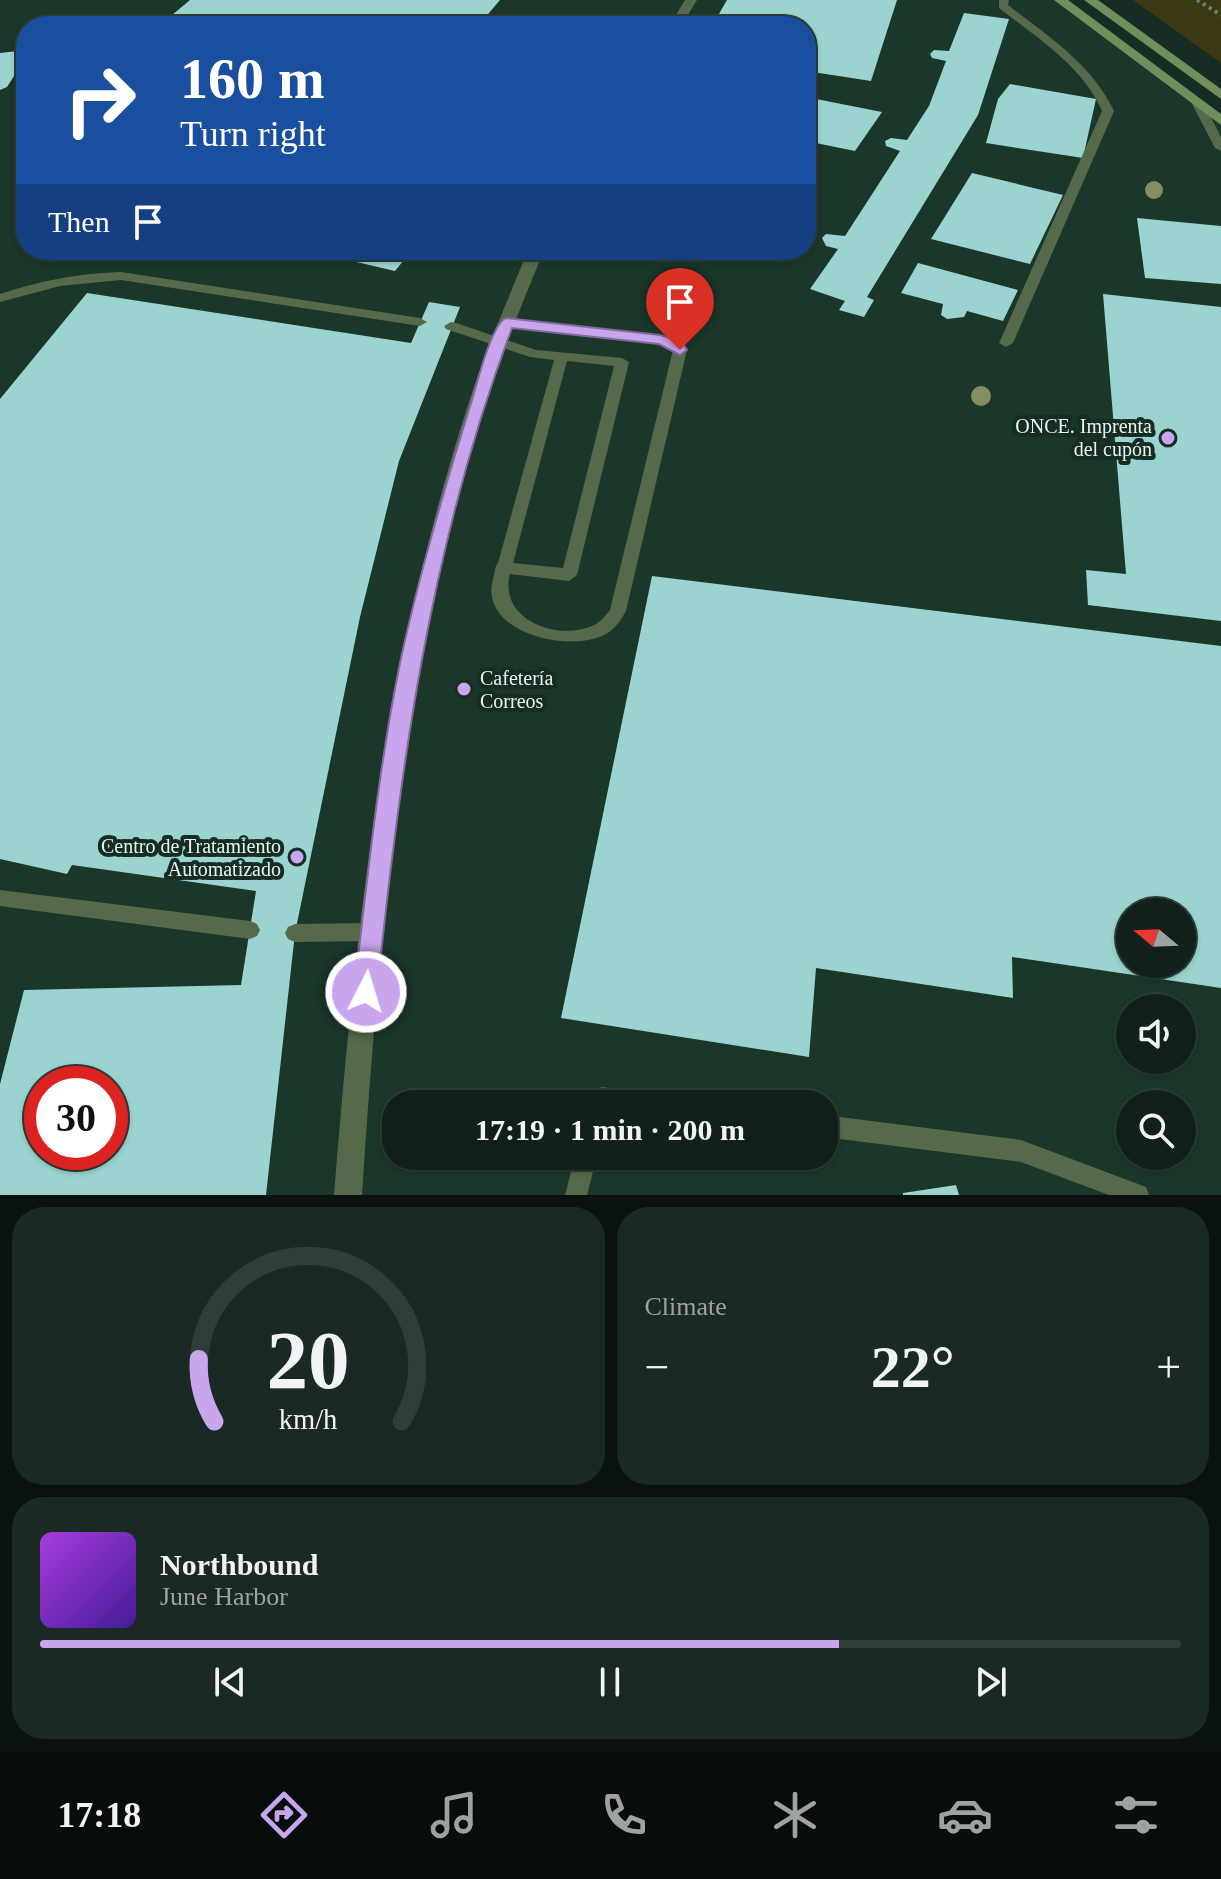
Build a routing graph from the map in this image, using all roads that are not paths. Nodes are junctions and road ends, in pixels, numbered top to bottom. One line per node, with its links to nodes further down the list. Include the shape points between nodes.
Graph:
1 (1004, 0): 13 (lane, via 1003,6 1091,82 1108,111)
2 (1060, 0): 5 (main road)
3 (1090, 0): 4 (main road)
4 (1221, 95)
5 (1196, 100): 6 (main road); 7 (lane)
6 (1221, 121)
7 (1221, 148)
8 (532, 260): 12 (street)
9 (0, 298): 10 (lane, via 88,276 121,276)
10 (420, 322)
11 (451, 326): 12 (lane)
12 (502, 333): 14 (lane, via 535,354); 15 (lane, via 660,340 680,350 618,611 609,624 576,636 528,627 503,605); 18 (street, via 450,499 410,662)
13 (1006, 343)
14 (562, 356): 15 (lane); 15 (lane, via 622,362 569,575)
15 (502, 567)
16 (0, 898): 17 (lane)
17 (250, 930)
18 (371, 932): 19 (lane); 22 (street)
19 (295, 933)
20 (838, 1128): 24 (lane, via 1021,1151)
21 (582, 1170): 23 (lane)
22 (348, 1195)
23 (576, 1195)
24 (1138, 1195)

